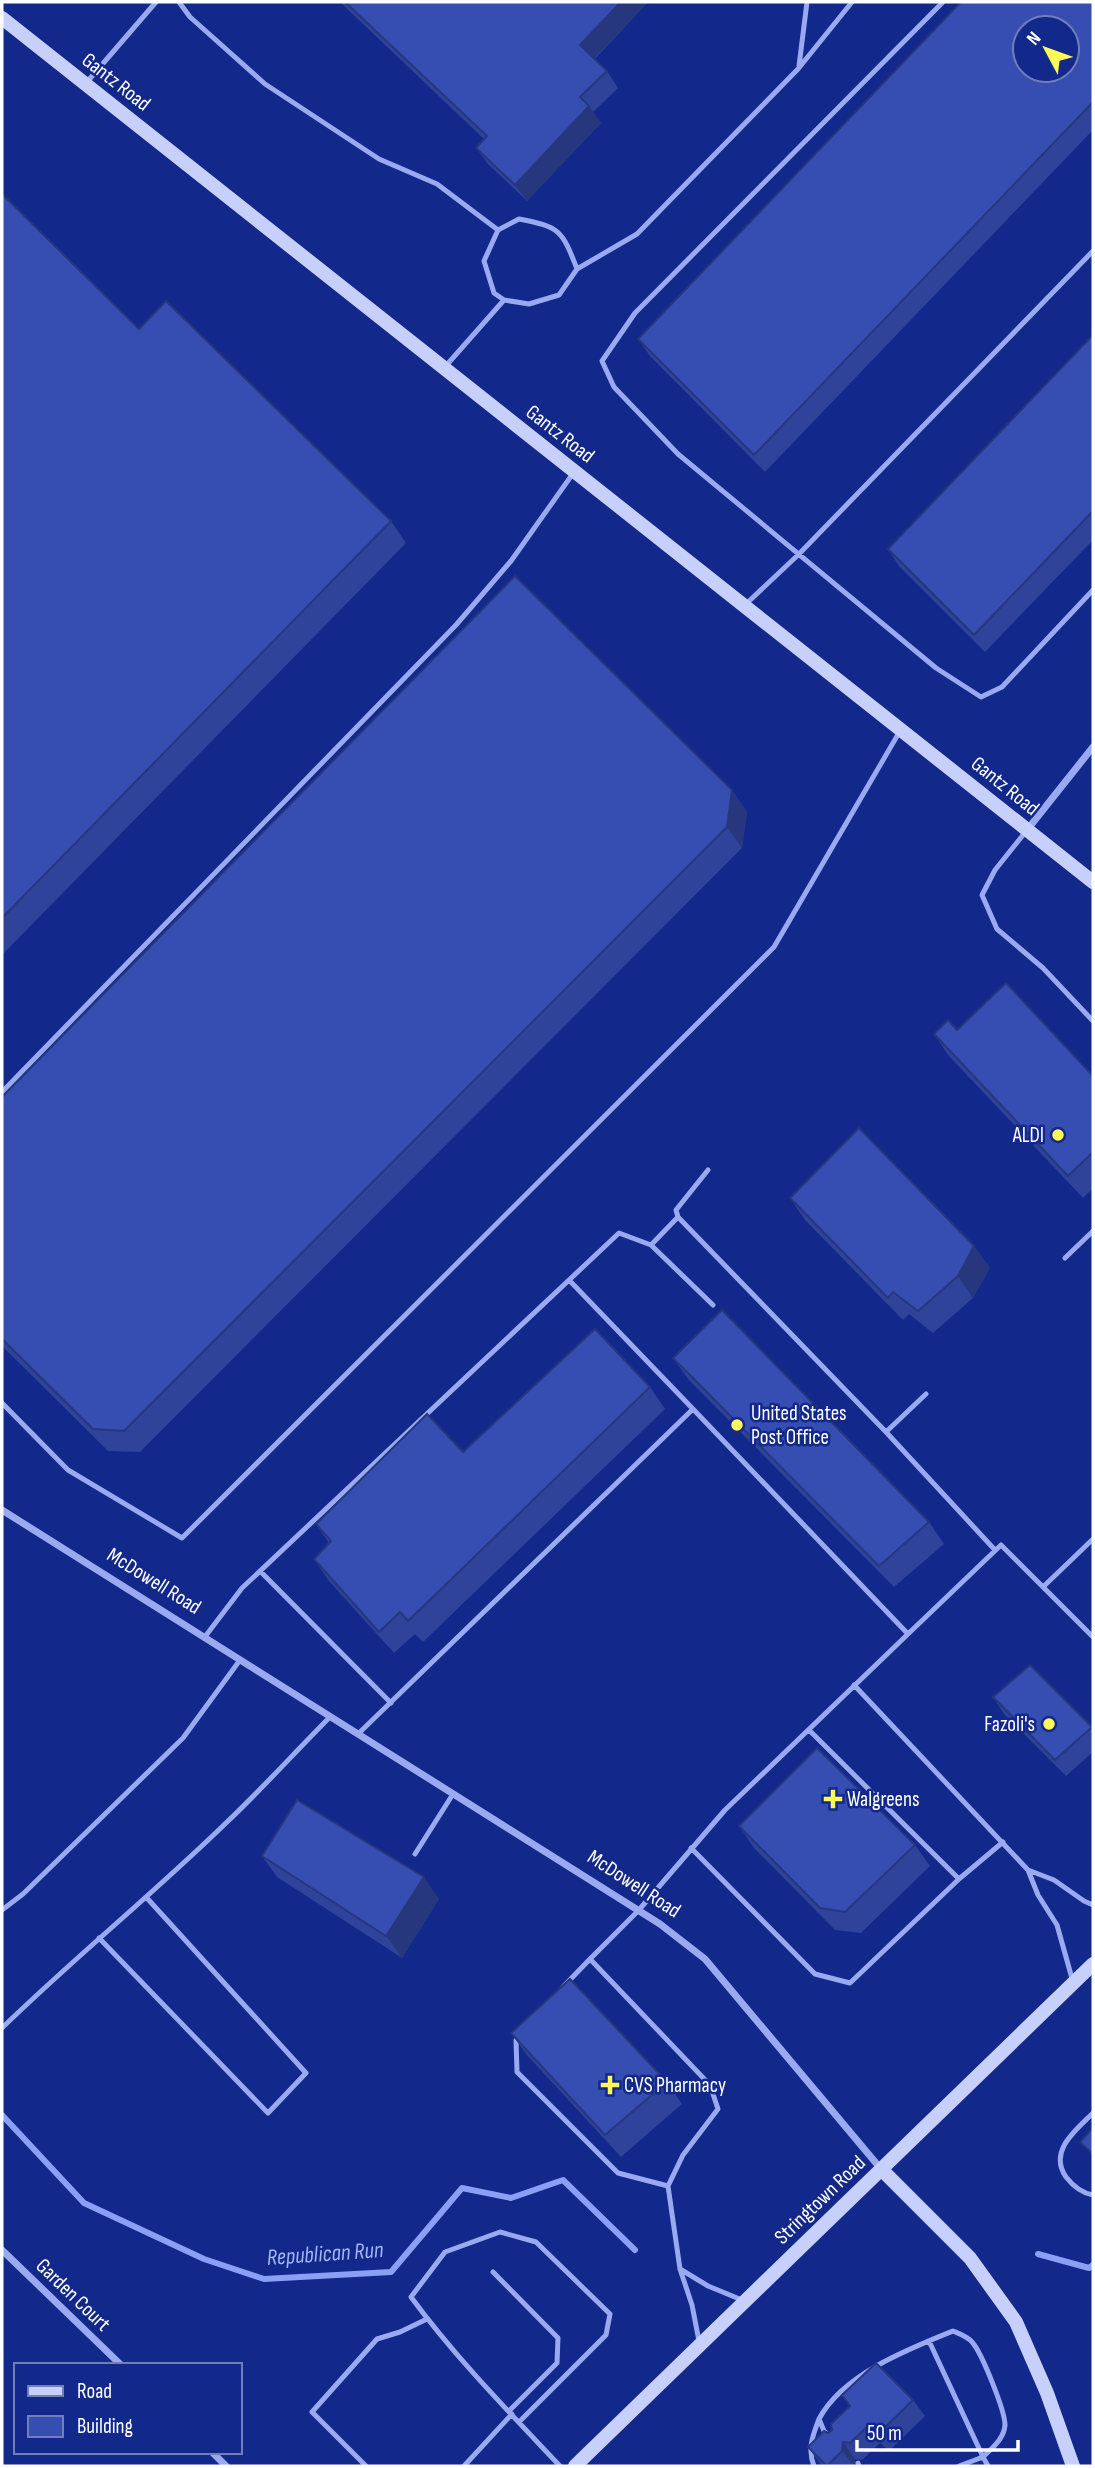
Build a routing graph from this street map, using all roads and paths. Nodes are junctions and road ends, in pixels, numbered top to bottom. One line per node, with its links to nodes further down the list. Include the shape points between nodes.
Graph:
1 (156, 2): 8 (lane)
2 (179, 2): 9 (lane, via 190,18 265,84 379,159 437,184)
3 (807, 2): 7 (lane)
4 (852, 2): 7 (lane)
5 (943, 2): 15 (lane, via 635,313 602,361 614,387 678,454)
6 (2, 18): 8 (main road, Gantz Road)
7 (798, 69): 11 (lane, via 637,234)
8 (85, 84): 13 (main road, Gantz Road)
9 (498, 230): 11 (lane, via 519,219 549,225 566,242); 12 (lane, via 484,261 494,293)
10 (1093, 251): 15 (lane)
11 (577, 269): 12 (lane, via 559,295 529,304)
12 (504, 300): 13 (lane)
13 (444, 369): 14 (main road, Gantz Road)
14 (575, 472): 17 (main road, Gantz Road); 23 (lane, via 511,561 456,625)
15 (798, 555): 16 (lane, via 936,668 981,697 1002,687); 17 (lane)
16 (1093, 590)
17 (743, 606): 18 (main road, Gantz Road)
18 (901, 731): 20 (main road, Gantz Road); 32 (lane, via 774,947 182,1538 68,1469)
19 (1093, 747): 20 (street)
20 (1027, 830): 21 (main road, Gantz Road); 22 (lane, via 995,870 982,895 997,929)
21 (1093, 882)
22 (1093, 1021)
23 (2, 1091)
24 (708, 1170): 25 (lane, via 676,1210)
25 (678, 1217): 27 (lane); 34 (lane)
26 (1093, 1231): 28 (lane)
27 (651, 1245): 29 (lane, via 619,1233); 30 (lane)
28 (1065, 1258)
29 (569, 1280): 33 (lane); 38 (lane)
30 (713, 1305)
31 (926, 1394): 34 (lane)
32 (2, 1403)
33 (693, 1409): 40 (lane); 45 (lane)
34 (886, 1432): 37 (lane)
35 (2, 1510): 42 (street, McDowell Road)
36 (1093, 1539): 39 (lane)
37 (995, 1550): 39 (lane, via 1001,1545); 40 (lane)
38 (260, 1571): 42 (lane); 45 (lane)
39 (1043, 1587): 41 (lane)
40 (908, 1634): 44 (lane)
41 (1093, 1637)
42 (204, 1638): 43 (street, McDowell Road)
43 (240, 1660): 46 (street, McDowell Road); 57 (lane, via 183,1738)
44 (855, 1685): 47 (lane); 50 (lane)
45 (391, 1703): 48 (lane)
46 (330, 1717): 48 (street, McDowell Road); 55 (lane, via 227,1823)
47 (809, 1730): 51 (lane); 54 (lane)
48 (358, 1734): 49 (street, McDowell Road)
49 (453, 1794): 52 (lane); 58 (street, McDowell Road)
50 (1003, 1842): 53 (lane); 54 (lane)
51 (691, 1848): 54 (lane, via 815,1974 850,1983); 58 (lane)
52 (415, 1854)
53 (1027, 1870): 56 (lane, via 1054,1880); 62 (lane, via 1057,1925)
54 (959, 1879)
55 (146, 1897): 59 (lane); 59 (lane, via 306,2073 268,2113)
56 (1093, 1905)
57 (2, 1910)
58 (638, 1910): 60 (lane); 67 (street, McDowell Road, via 705,1959)
59 (99, 1938): 64 (lane)
60 (590, 1959): 63 (lane); 68 (lane, via 710,2085 718,2109 683,2155)
61 (1093, 1964): 62 (main road, Stringtown Road)
62 (1074, 1983): 67 (main road, Stringtown Road)
63 (562, 1988)
64 (2, 2028)
65 (523, 2032): 68 (lane, via 516,2040 517,2072 618,2173)
66 (1093, 2113): 69 (lane, via 1061,2150 1061,2169 1072,2184)
67 (882, 2170): 73 (main road, Stringtown Road); 90 (main road, McDowell Road, via 970,2258 1016,2322)
68 (668, 2186): 71 (lane)
69 (1093, 2194)
70 (2, 2250): 77 (street, Garden Court)
71 (680, 2269): 73 (lane); 76 (lane)
72 (493, 2272): 78 (lane, via 558,2338 556,2363)
73 (745, 2302): 76 (main road, Stringtown Road)
74 (427, 2319): 78 (lane); 80 (lane, via 411,2297 445,2252 500,2232 536,2242 610,2314 606,2335); 83 (lane, via 377,2339 312,2412)
75 (929, 2341): 79 (lane, via 846,2386); 82 (lane); 82 (lane, via 953,2331 970,2339 977,2349 1005,2424 996,2445)
76 (699, 2346): 86 (main road, Stringtown Road)
77 (119, 2363)
78 (510, 2412): 80 (lane); 84 (lane)
79 (819, 2419): 81 (lane, via 824,2431); 87 (lane, via 810,2456)
80 (519, 2422): 85 (lane)
81 (839, 2444)
82 (983, 2457): 88 (lane); 89 (lane)
83 (366, 2466)
84 (464, 2466)
85 (560, 2466)
86 (575, 2466)
87 (814, 2466)
88 (960, 2466)
89 (988, 2466)
90 (1073, 2466)

